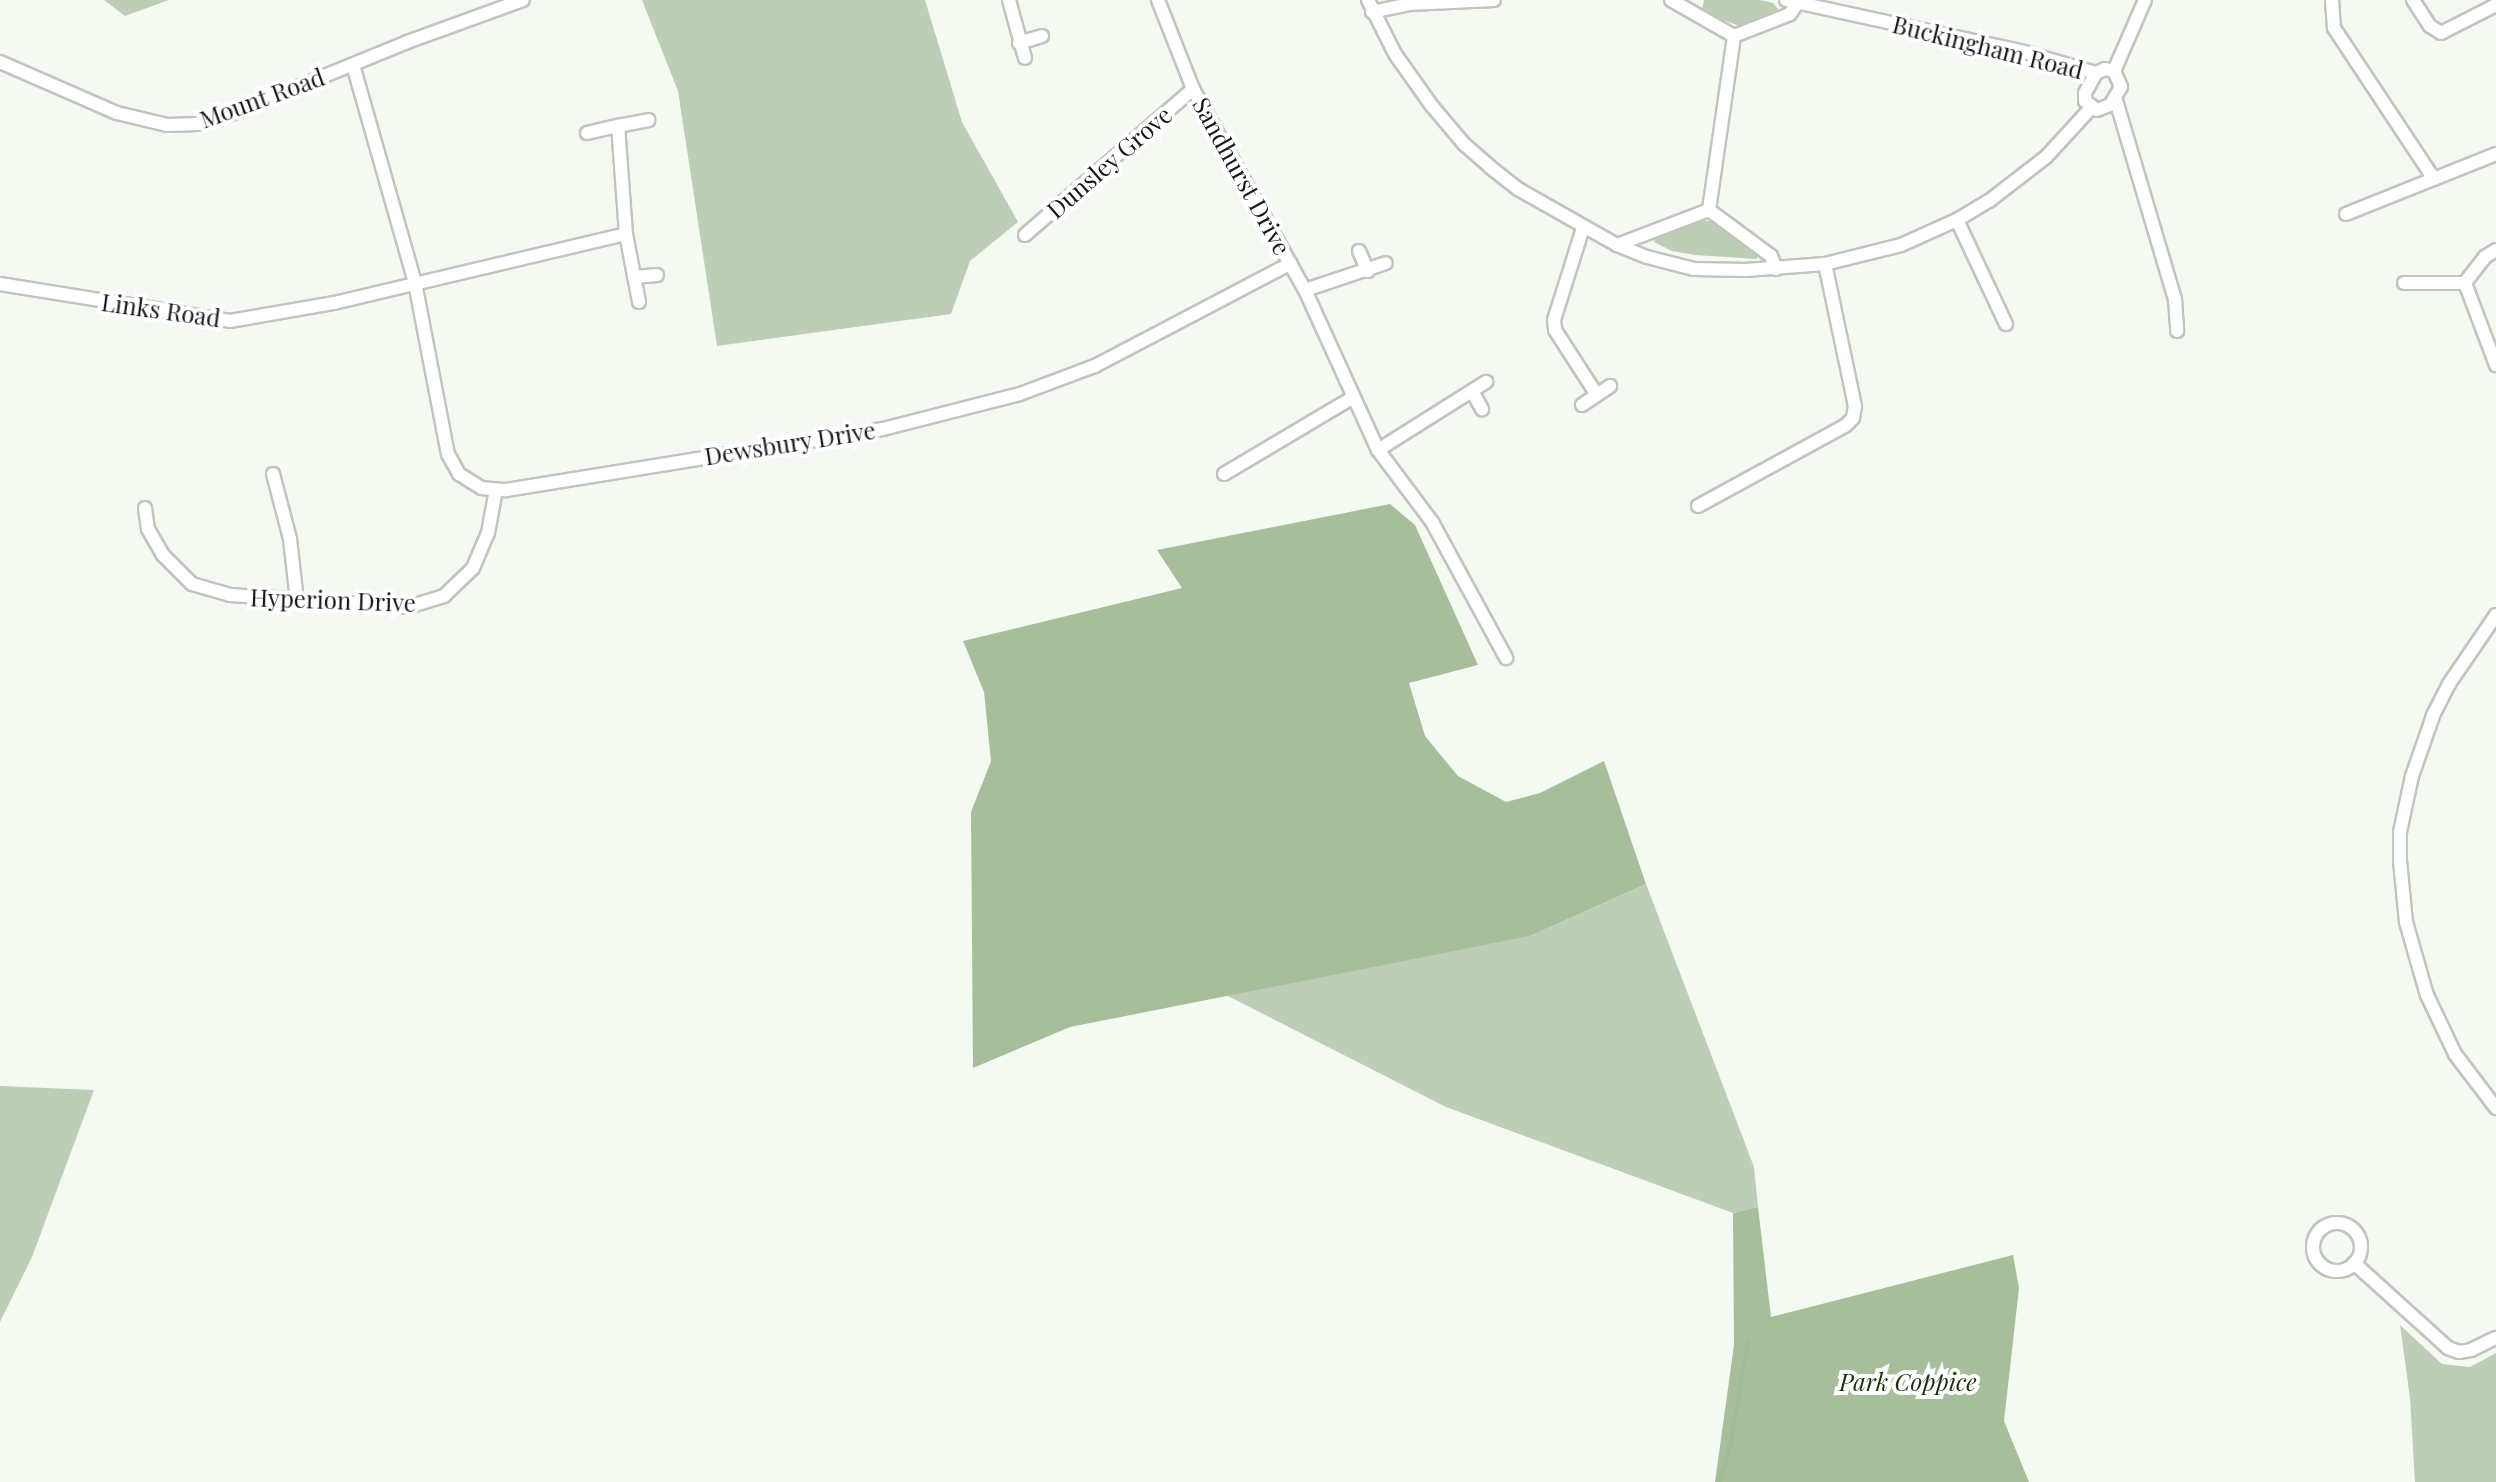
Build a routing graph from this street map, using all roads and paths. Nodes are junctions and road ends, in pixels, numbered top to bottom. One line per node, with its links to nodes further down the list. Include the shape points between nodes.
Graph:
1 (523, 0): 17 (street, Mount Road)
2 (1009, 0): 14 (street)
3 (1158, 0): 20 (street, Sandhurst Drive)
4 (1494, 0): 11 (street)
5 (1671, 0): 13 (street)
6 (2145, 0): 18 (street)
7 (2332, 0): 27 (street, via 2334,28)
8 (2413, 0): 10 (street, via 2430,26 2447,33)
9 (1792, 1): 13 (street, via 1790,14); 19 (street, Buckingham Road)
10 (2496, 5)
11 (1370, 6): 31 (street, via 1395,54 1464,144 1518,189)
12 (1042, 36): 14 (street)
13 (1734, 36): 28 (street)
14 (1019, 43): 15 (street)
15 (1025, 58)
16 (0, 62): 17 (street, Mount Road, via 117,113 167,125 198,124 231,114)
17 (353, 65): 44 (street)
18 (2114, 71): 19 (street); 21 (street, via 2121,87)
19 (2096, 73): 22 (street, via 2085,93)
20 (1193, 89): 33 (street, Dunsley Grove); 37 (street, Sandhurst Drive)
21 (2115, 97): 22 (street, via 2103,109); 51 (street, via 2175,299)
22 (2091, 108): 30 (street, via 2046,157)
23 (648, 120): 24 (street)
24 (618, 126): 25 (street); 32 (street)
25 (587, 133)
26 (2496, 154): 27 (street)
27 (2434, 179): 29 (street)
28 (1709, 210): 34 (street); 40 (street, via 1771,256)
29 (2346, 214)
30 (1957, 220): 39 (street, via 1901,245); 50 (street)
31 (1583, 228): 34 (street); 56 (street, via 1554,320 1555,330)
32 (626, 234): 43 (street); 44 (street, Links Road)
33 (1025, 235)
34 (1617, 245): 40 (street, via 1694,269)
35 (2496, 250): 46 (street)
36 (1359, 251): 41 (street)
37 (1291, 263): 48 (street, Sandhurst Drive); 63 (street, Dewsbury Drive, via 1095,366 1020,394 883,429)
38 (1386, 263): 41 (street)
39 (1825, 264): 40 (street); 64 (street, via 1855,406 1853,418)
40 (1776, 269)
41 (1368, 271): 48 (street)
42 (657, 275): 43 (street)
43 (634, 277): 49 (street)
44 (415, 283): 47 (street, Links Road, via 230,321); 63 (street, via 453,467 469,483)
45 (2404, 283): 46 (street)
46 (2465, 283): 52 (street)
47 (0, 284)
48 (1305, 290): 57 (street, Sandhurst Drive)
49 (639, 302)
50 (2006, 324)
51 (2177, 331)
52 (2496, 365)
53 (1486, 382): 55 (street)
54 (1610, 386): 56 (street)
55 (1472, 391): 59 (street); 60 (street)
56 (1597, 395): 58 (street)
57 (1352, 398): 60 (street, Sandhurst Drive); 62 (street)
58 (1582, 405)
59 (1482, 409)
60 (1378, 450): 68 (street, Sandhurst Drive, via 1432,522)
61 (273, 474): 66 (street, via 290,539)
62 (1224, 474)
63 (496, 490): 66 (street, Hyperion Drive, via 481,552 473,568 444,596 408,607)
64 (1698, 506)
65 (145, 508): 66 (street, Hyperion Drive, via 148,529 163,555 192,584 230,595)
66 (297, 600)
67 (2496, 615): 69 (street, via 2433,716 2400,832 2406,922 2427,995 2455,1054)
68 (1506, 658)
69 (2496, 1108)
70 (2354, 1263): 71 (street, via 2448,1348 2471,1350)
71 (2496, 1338)

